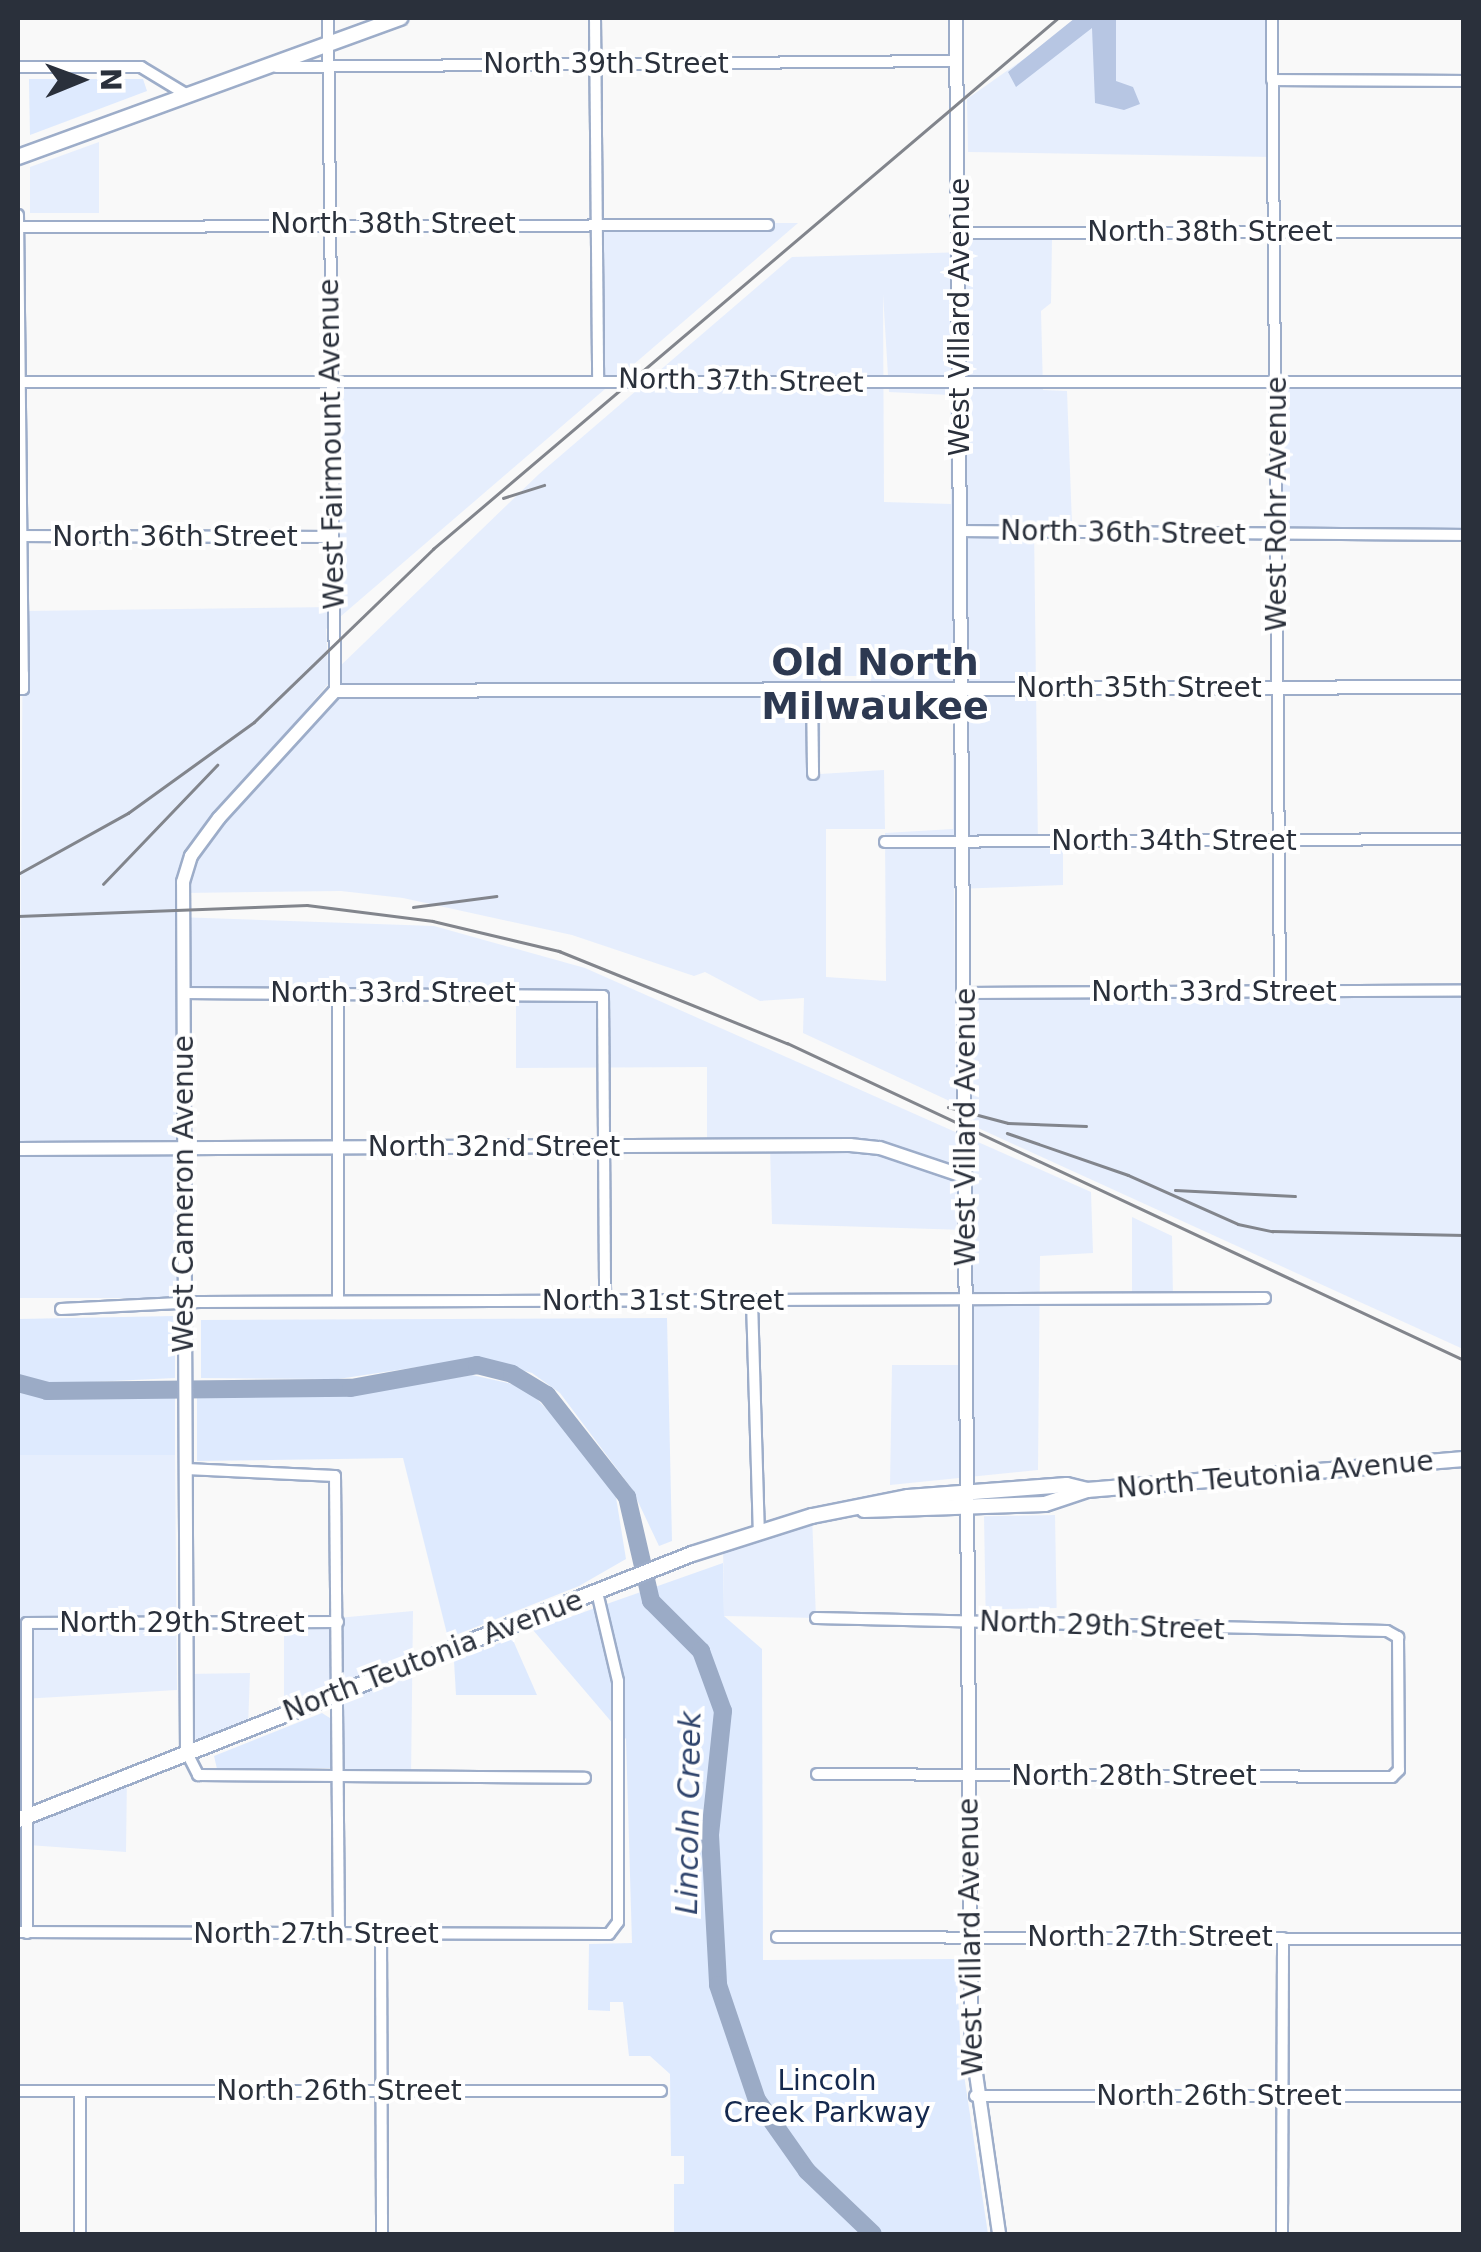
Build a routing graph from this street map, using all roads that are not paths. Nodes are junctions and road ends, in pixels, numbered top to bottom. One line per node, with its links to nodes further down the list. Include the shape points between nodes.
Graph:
1 (328, 18): 6 (street, West Fairmount Avenue)
2 (400, 18): 6 (main road)
3 (595, 18): 8 (street)
4 (956, 18): 7 (street, West Villard Avenue)
5 (1272, 18): 12 (street, West Rohr Avenue)
6 (328, 42): 9 (street, West Fairmount Avenue); 11 (main road)
7 (956, 61): 8 (street, North 39th Street); 23 (street, West Villard Avenue)
8 (595, 65): 9 (street, North 39th Street); 17 (street)
9 (328, 66): 11 (street, North 39th Street); 18 (street, West Fairmount Avenue)
10 (18, 67): 14 (street, via 141,66)
11 (255, 67): 14 (main road)
12 (1272, 80): 13 (street); 21 (street, West Rohr Avenue)
13 (1464, 81)
14 (184, 93): 15 (main road)
15 (18, 157)
16 (18, 216): 20 (street)
17 (598, 223): 18 (street, North 38th Street); 19 (street, North 38th Street); 25 (street)
18 (330, 225): 20 (street, North 38th Street); 24 (street, West Fairmount Avenue)
19 (768, 225)
20 (18, 227): 26 (street)
21 (1274, 232): 22 (street, North 38th Street); 23 (street, North 38th Street); 27 (street, West Rohr Avenue)
22 (1464, 232)
23 (959, 233): 29 (street, West Villard Avenue)
24 (332, 380): 25 (street, North 37th Street); 26 (street, North 37th Street); 34 (street, West Fairmount Avenue)
25 (598, 380): 29 (street, North 37th Street)
26 (19, 382): 33 (street)
27 (1276, 382): 28 (street, North 37th Street); 29 (street, North 37th Street); 31 (street, West Rohr Avenue)
28 (1464, 382)
29 (960, 383): 30 (street, West Villard Avenue)
30 (962, 531): 31 (street, North 36th Street); 35 (street, West Villard Avenue)
31 (1277, 534): 32 (street, North 36th Street); 39 (street, West Rohr Avenue)
32 (1464, 534)
33 (20, 536): 34 (street, North 36th Street); 38 (street)
34 (332, 537): 40 (street, West Fairmount Avenue)
35 (963, 687): 37 (street, North 35th Street); 39 (street, North 35th Street); 45 (street, West Villard Avenue)
36 (1464, 687): 39 (street, North 35th Street)
37 (812, 688): 40 (street, North 35th Street); 41 (street)
38 (20, 689)
39 (1279, 689): 43 (street, West Rohr Avenue)
40 (335, 691): 48 (street, West Cameron Avenue, via 191,856 183,882)
41 (813, 774)
42 (1464, 838): 43 (street, North 34th Street)
43 (1280, 840): 45 (street, North 34th Street); 47 (street, West Rohr Avenue)
44 (885, 842): 45 (street, North 34th Street)
45 (962, 842): 49 (street, West Villard Avenue)
46 (1464, 990): 47 (street, North 33rd Street)
47 (1280, 991): 49 (street, North 33rd Street)
48 (184, 993): 50 (street, North 33rd Street); 53 (street, West Cameron Avenue)
49 (964, 993): 55 (street, West Villard Avenue)
50 (338, 994): 51 (street); 52 (street, North 33rd Street, via 603,996)
51 (338, 1147): 52 (street, North 32nd Street); 53 (street, North 32nd Street); 58 (street)
52 (605, 1147): 55 (street, North 32nd Street, via 880,1148); 60 (street)
53 (185, 1148): 54 (street, North 32nd Street); 61 (street, West Cameron Avenue)
54 (18, 1149)
55 (966, 1177): 57 (street, West Villard Avenue)
56 (1265, 1298): 57 (street, North 31st Street)
57 (967, 1299): 59 (street, North 31st Street); 66 (street, West Villard Avenue)
58 (338, 1301): 60 (street, North 31st Street); 61 (street, North 31st Street)
59 (752, 1301): 60 (street, North 31st Street); 69 (street)
60 (605, 1302)
61 (185, 1304): 62 (street, North 31st Street); 64 (street, West Cameron Avenue)
62 (62, 1309)
63 (1464, 1459): 65 (main road, North Teutonia Avenue)
64 (186, 1469): 72 (street, via 335,1476); 74 (street, West Cameron Avenue)
65 (1086, 1490): 66 (main road, North Teutonia Avenue, via 1067,1485); 68 (main road, North Teutonia Avenue, via 1057,1502)
66 (966, 1492): 67 (main road, North Teutonia Avenue); 68 (street, West Villard Avenue)
67 (854, 1509): 68 (main road, North Teutonia Avenue); 69 (main road, North Teutonia Avenue)
68 (967, 1510): 73 (street, West Villard Avenue)
69 (759, 1531): 70 (main road, North Teutonia Avenue)
70 (601, 1591): 75 (main road, North Teutonia Avenue); 85 (street, North 27th Street, via 618,1680 613,1931)
71 (816, 1618): 73 (street, North 29th Street)
72 (338, 1622): 74 (street, North 29th Street); 75 (street)
73 (967, 1622): 78 (street, West Villard Avenue); 79 (street, North 29th Street, via 1388,1631 1398,1637 1399,1770)
74 (186, 1624): 76 (street, West Cameron Avenue); 82 (street, North 29th Street, via 27,1623)
75 (337, 1692): 76 (main road, North Teutonia Avenue); 80 (street)
76 (187, 1752): 80 (street, via 198,1775); 82 (main road, North Teutonia Avenue)
77 (817, 1774): 78 (street, North 28th Street)
78 (968, 1774): 79 (street, North 28th Street); 86 (street, West Villard Avenue)
79 (1392, 1777)
80 (338, 1778): 81 (street); 84 (street)
81 (584, 1778)
82 (22, 1819): 83 (street)
83 (22, 1932): 84 (street, North 27th Street)
84 (339, 1933): 85 (street, North 27th Street)
85 (381, 1934): 91 (street)
86 (969, 1936): 87 (street, North 27th Street); 88 (street, North 27th Street); 94 (street, West Villard Avenue)
87 (776, 1938)
88 (1282, 1938): 89 (street, North 27th Street); 95 (street)
89 (1464, 1939)
90 (18, 2091): 93 (street, North 26th Street)
91 (382, 2091): 92 (street, North 26th Street); 93 (street, North 26th Street); 98 (street)
92 (661, 2091)
93 (80, 2092): 97 (street)
94 (975, 2096): 95 (street, North 26th Street); 99 (street, West Villard Avenue)
95 (1282, 2096): 96 (street, North 26th Street); 100 (street)
96 (1464, 2096)
97 (80, 2234)
98 (382, 2234)
99 (999, 2234)
100 (1282, 2234)

